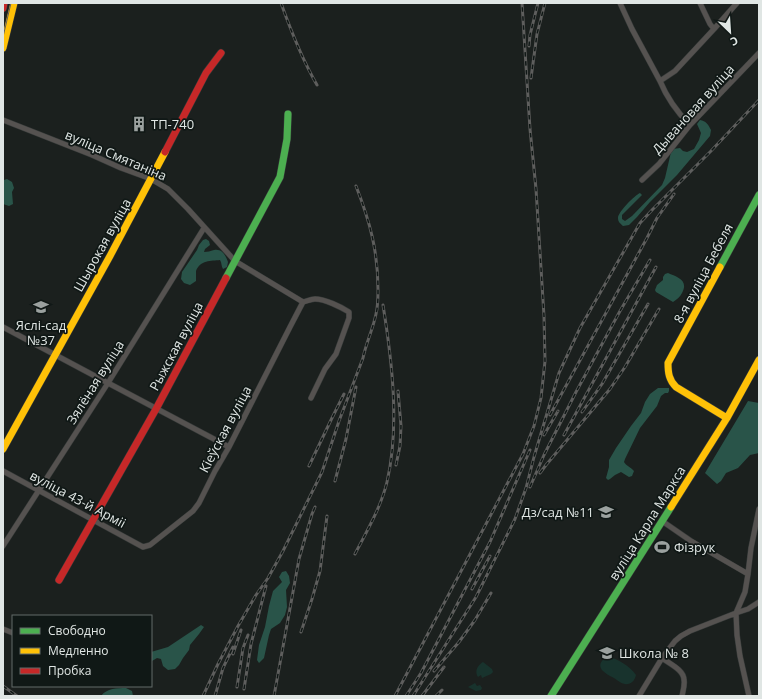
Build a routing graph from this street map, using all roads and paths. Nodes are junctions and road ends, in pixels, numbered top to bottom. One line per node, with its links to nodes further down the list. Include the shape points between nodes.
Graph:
1 (4, 3): 6 (street)
2 (14, 3): 8 (street)
3 (620, 3): 11 (street)
4 (700, 3): 7 (street)
5 (737, 3): 7 (street)
6 (3, 8)
7 (714, 29): 11 (street, via 675,71)
8 (3, 48)
9 (221, 53): 15 (street, Шырокая вуліца, via 206,73)
10 (759, 53): 14 (street, Дывановая вуліца)
11 (660, 81): 14 (street, via 672,104)
12 (288, 114): 19 (street, Рыжская вуліца, via 287,139 280,178)
13 (3, 120): 15 (street, вуліца Смятаніна)
14 (690, 125): 16 (street, Дывановая вуліца, via 659,164)
15 (151, 179): 18 (street, вуліца Смятаніна, via 168,189); 22 (street, Шырокая вуліца)
16 (642, 180)
17 (759, 195): 27 (street, 8-я вуліца Бебеля, via 668,363 668,375 676,388)
18 (204, 228): 19 (street, вуліца Смятаніна); 24 (street, Зялёная вуліца)
19 (235, 261): 20 (street, вуліца Смятаніна); 26 (street, Рыжская вуліца)
20 (303, 302): 25 (street, via 315,299 349,312 336,354 325,369); 28 (street, Кіеўская вуліца)
21 (3, 327): 22 (street)
22 (55, 354): 24 (street); 29 (street, Шырокая вуліца)
23 (759, 360): 27 (street, вуліца Карла Маркса)
24 (108, 383): 26 (street); 31 (street, Зялёная вуліца)
25 (311, 398)
26 (156, 409): 28 (street); 33 (street, Рыжская вуліца)
27 (727, 418): 34 (street, вуліца Карла Маркса)
28 (229, 447): 36 (street, Кіеўская вуліца, via 194,511 156,541)
29 (3, 449)
30 (3, 471): 31 (street, вуліца 43-й Арміі)
31 (39, 490): 33 (street, вуліца 43-й Арміі); 35 (street, Зялёная вуліца)
32 (759, 509): 37 (street)
33 (94, 519): 36 (street, вуліца 43-й Арміі); 38 (street, Рыжская вуліца)
34 (662, 521): 37 (street); 42 (street, вуліца Карла Маркса)
35 (3, 546)
36 (143, 547)
37 (748, 574): 40 (street, via 745,592)
38 (60, 580)
39 (759, 602): 40 (street, via 748,610)
40 (736, 613): 41 (street, via 681,636); 45 (street, via 740,656)
41 (662, 658): 43 (street); 44 (street, via 683,675)
42 (551, 696)
43 (639, 696)
44 (682, 696)
45 (750, 696)

